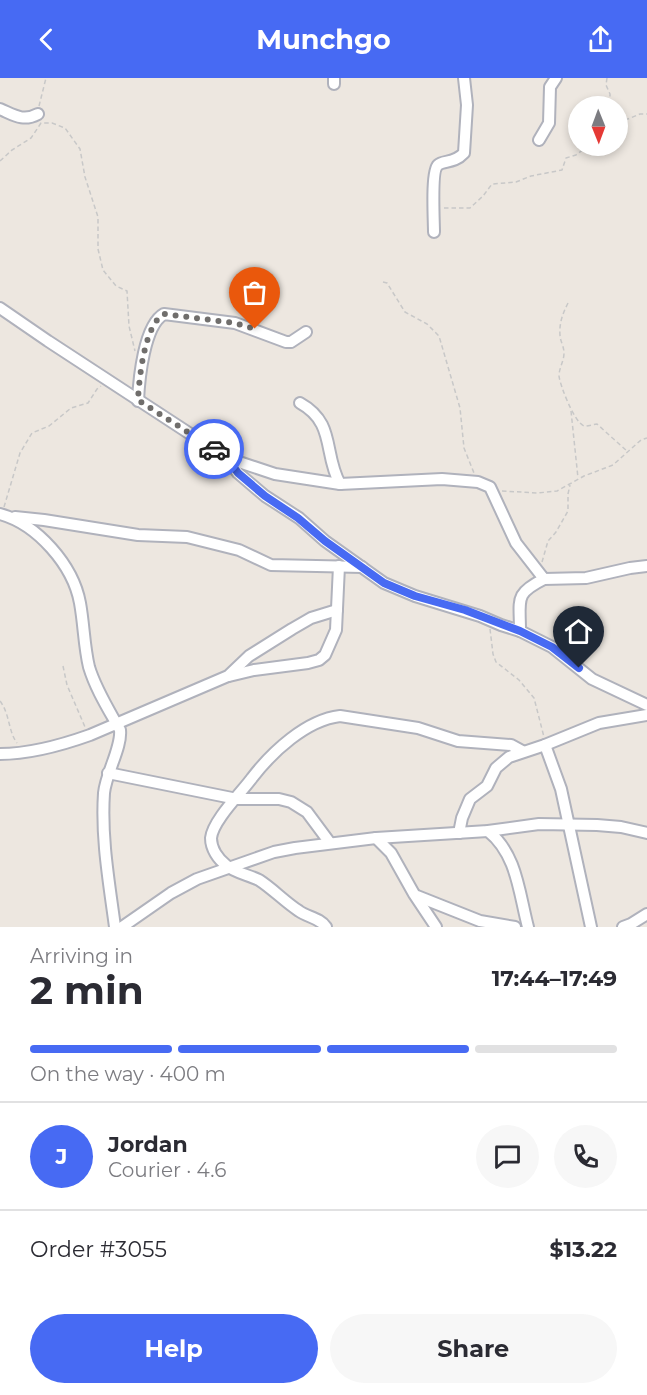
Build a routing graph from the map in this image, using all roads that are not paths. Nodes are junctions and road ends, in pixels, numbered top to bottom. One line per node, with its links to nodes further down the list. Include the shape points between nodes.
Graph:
1 (464, 78): 6 (street, via 464,153 436,167)
2 (555, 78): 5 (street, via 550,87 549,123)
3 (0, 109): 4 (street, via 24,119)
4 (39, 120)
5 (539, 140)
6 (434, 232)
7 (0, 308): 9 (street)
8 (306, 332): 9 (street, via 286,342 235,323 159,316 141,368)
9 (138, 400): 11 (street)
10 (300, 404): 12 (street, via 325,428)
11 (227, 458): 12 (street, via 274,474); 16 (street, via 265,496)
12 (340, 484): 17 (street, via 442,479 485,485 516,543)
13 (4, 516): 14 (street, via 138,535 187,537 239,550 272,565); 23 (street, via 44,539 73,582 80,601 90,671)
14 (339, 566): 16 (street); 18 (street)
15 (647, 566): 17 (street, via 586,578)
16 (362, 567): 19 (street, via 384,583 415,596)
17 (541, 575): 19 (street, via 523,592)
18 (337, 610): 20 (street, via 292,629 249,656); 20 (street, via 336,630 319,660)
19 (520, 631): 21 (street, via 552,647 592,679)
20 (228, 676): 23 (street)
21 (647, 705)
22 (647, 715): 24 (street, via 599,723)
23 (116, 723): 26 (street, via 68,743); 27 (street, via 120,740)
24 (545, 745): 25 (street); 29 (street, via 561,789)
25 (522, 751): 28 (street, via 511,745 458,741 418,728 331,717 274,752); 31 (street, via 495,768 487,786 470,799)
26 (1, 756)
27 (108, 773): 28 (street); 38 (street, via 103,840)
28 (237, 799): 34 (street, via 291,802 307,812); 35 (street, via 211,838 217,857)
29 (568, 824): 30 (street); 32 (street, via 621,827); 44 (street)
30 (488, 831): 31 (street); 43 (street, via 501,842 515,871)
31 (459, 833): 33 (street)
32 (647, 833)
33 (376, 838): 34 (street); 36 (street, via 391,852)
34 (330, 843): 35 (street, via 274,852)
35 (228, 868): 39 (street, via 171,893); 40 (street, via 260,881)
36 (414, 894): 41 (street); 42 (street, via 480,921)
37 (647, 914): 45 (street)
38 (115, 927)
39 (122, 927)
40 (326, 927)
41 (436, 927)
42 (515, 927)
43 (528, 927)
44 (591, 927)
45 (623, 927)

